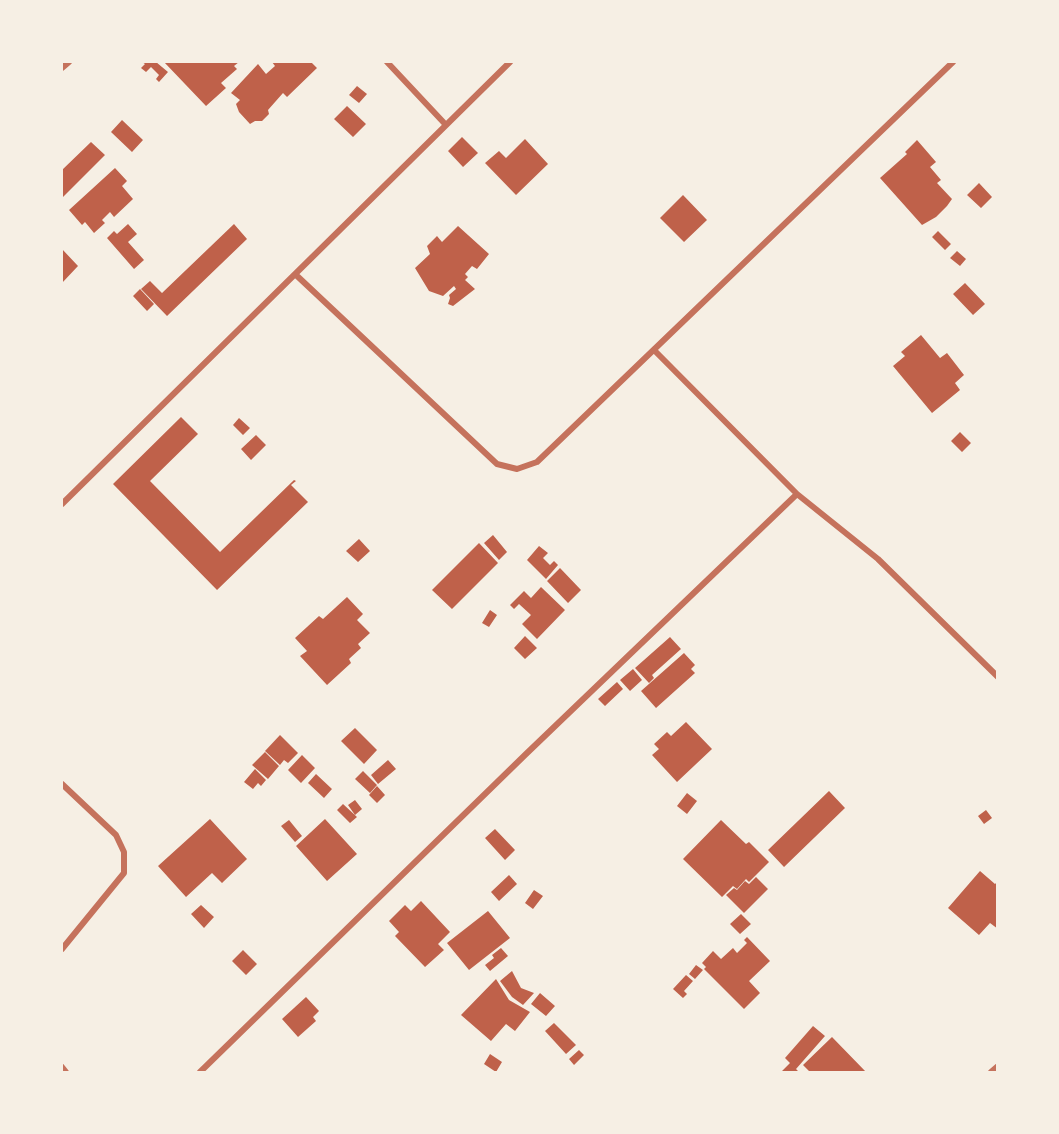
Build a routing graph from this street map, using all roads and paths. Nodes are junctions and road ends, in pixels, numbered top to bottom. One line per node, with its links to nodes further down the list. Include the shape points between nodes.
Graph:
1 (69, 62): 5 (street)
2 (387, 62): 6 (street)
3 (510, 62): 6 (street)
4 (953, 62): 8 (street)
5 (62, 68)
6 (446, 125): 7 (street)
7 (295, 274): 8 (street, via 497,464 517,469 537,462); 10 (street)
8 (654, 350): 9 (street)
9 (797, 494): 11 (street, via 878,559); 17 (street)
10 (62, 504)
11 (998, 677)
12 (62, 784): 13 (street, via 116,834 124,852 124,873)
13 (62, 950)
14 (998, 1066): 18 (street)
15 (62, 1067): 16 (street)
16 (66, 1072)
17 (200, 1072)
18 (991, 1072)

